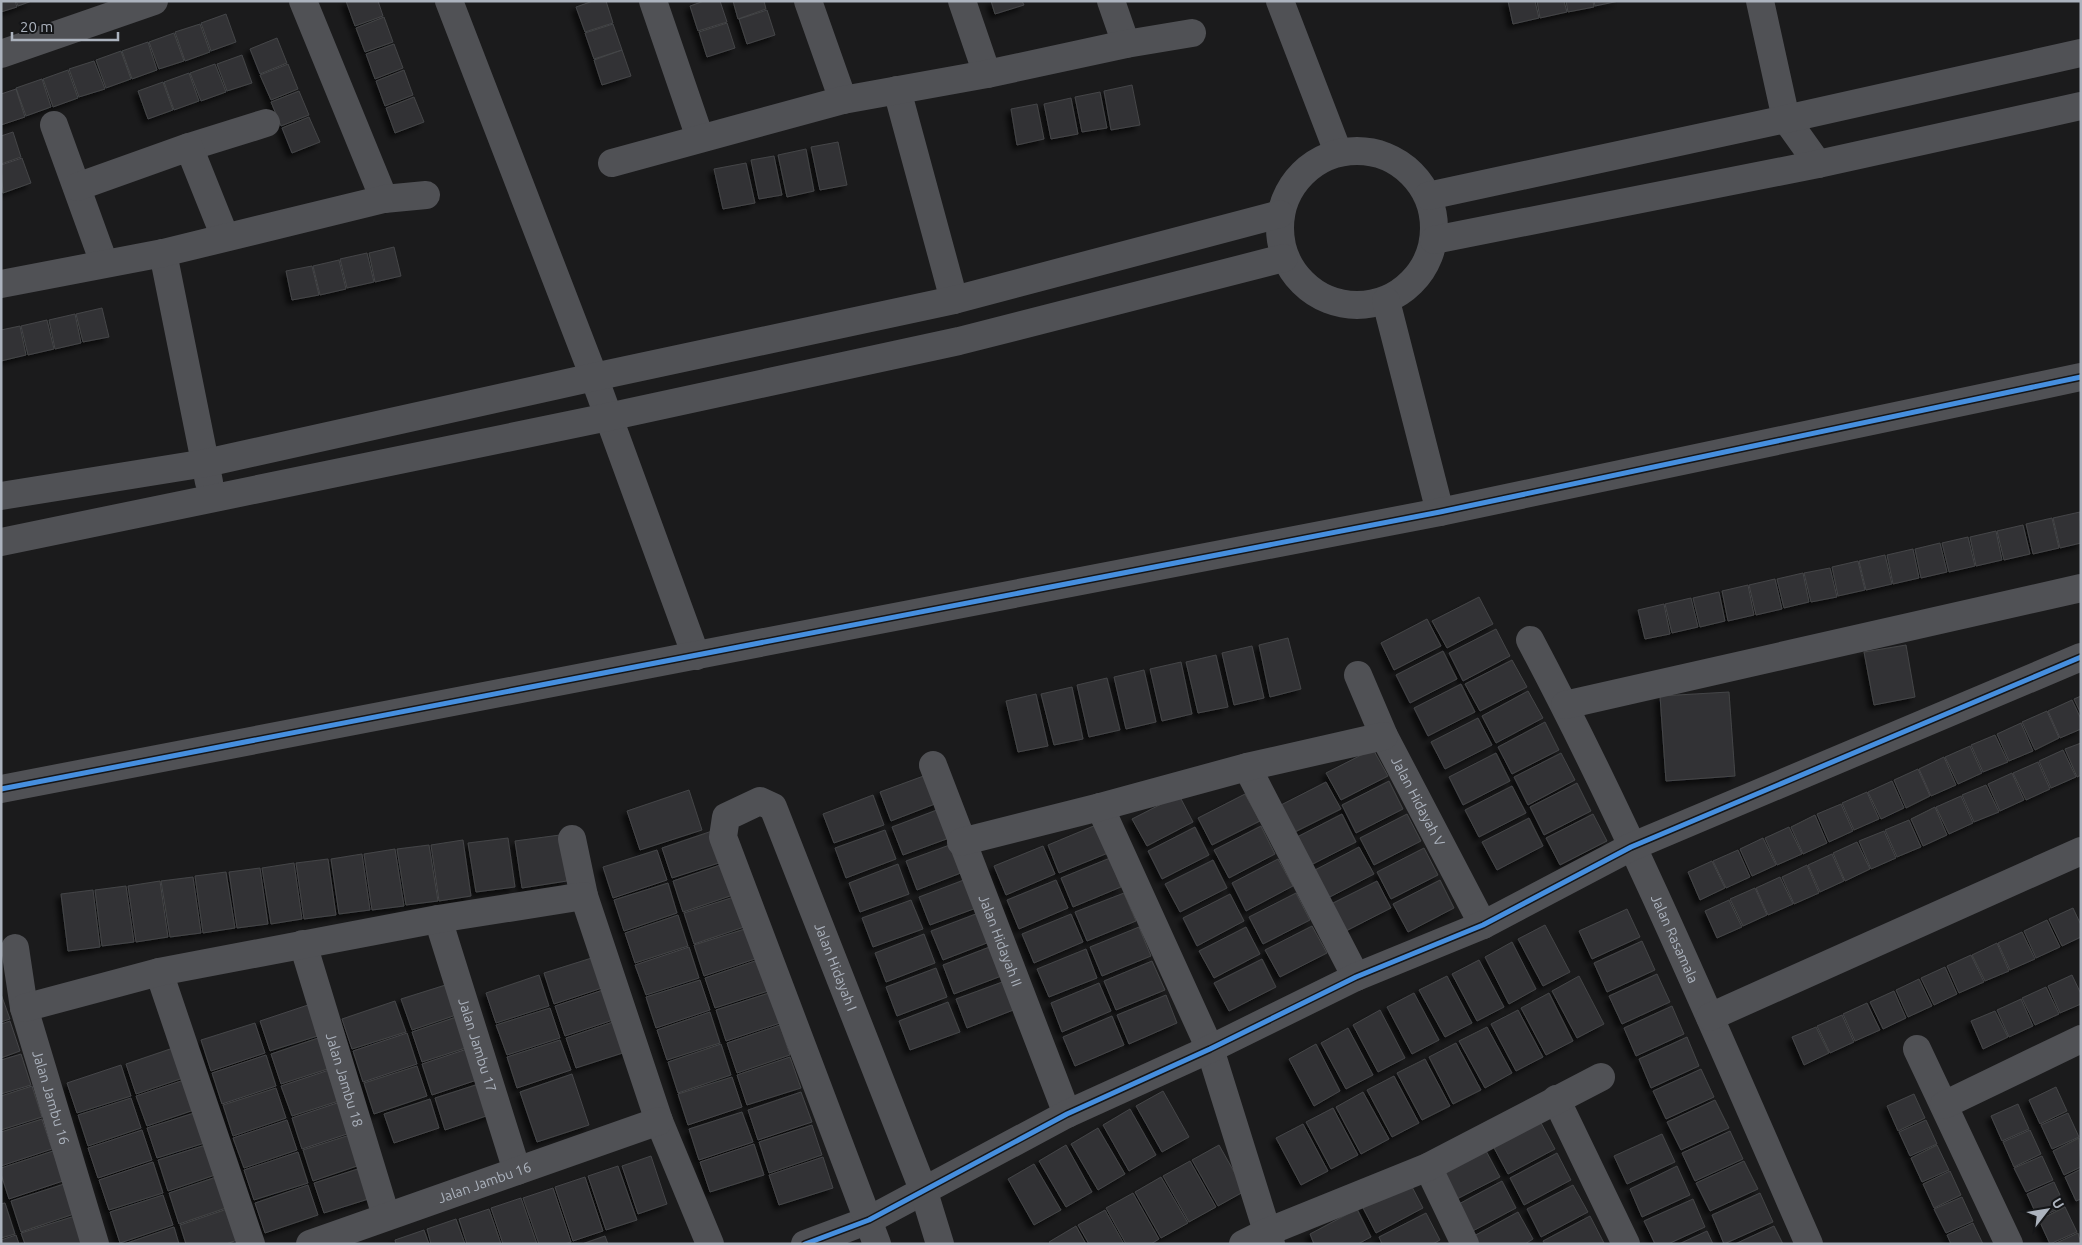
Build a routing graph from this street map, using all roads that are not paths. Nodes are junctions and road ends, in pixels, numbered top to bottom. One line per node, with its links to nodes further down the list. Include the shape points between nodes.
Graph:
1 (154, 1): 13 (street)
2 (303, 1): 29 (street)
3 (449, 1): 39 (street)
4 (654, 1): 21 (street)
5 (808, 1): 16 (street)
6 (962, 1): 14 (street)
7 (1111, 1): 11 (street)
8 (1280, 1): 23 (street)
9 (1760, 1): 18 (street)
10 (1192, 33): 11 (street)
11 (1126, 44): 14 (street)
12 (2081, 53): 18 (street)
13 (1, 54)
14 (987, 74): 15 (street)
15 (897, 90): 16 (street); 37 (street)
16 (843, 100): 21 (street)
17 (2081, 106): 25 (street)
18 (1786, 120): 25 (street); 28 (street)
19 (266, 123): 22 (street)
20 (54, 125): 26 (street)
21 (700, 138): 24 (street)
22 (189, 148): 26 (street); 31 (street)
23 (1338, 152): 28 (street, via 1374,152 1406,168); 30 (street, via 1300,174)
24 (612, 163)
25 (1818, 164): 32 (street)
26 (77, 187): 35 (street)
27 (426, 195): 29 (street)
28 (1428, 196): 32 (street, via 1434,217)
29 (384, 199): 31 (street)
30 (1280, 214): 34 (street); 37 (street)
31 (225, 237): 33 (street)
32 (1434, 240): 38 (street, via 1418,277)
33 (163, 252): 35 (street); 42 (street)
34 (1284, 258): 38 (street, via 1309,290 1346,306); 41 (street, via 959,341)
35 (104, 263): 36 (street)
36 (1, 284)
37 (954, 300): 39 (street)
38 (1386, 301): 45 (street)
39 (594, 377): 41 (street); 42 (street)
40 (2081, 377): 45 (street)
41 (608, 417): 44 (street); 49 (street)
42 (206, 463): 43 (street); 44 (street)
43 (1, 496)
44 (211, 499): 46 (street)
45 (1440, 512): 49 (street)
46 (1, 542)
47 (2081, 588): 52 (street)
48 (1530, 640): 52 (street, Jalan Rasamala)
49 (696, 656): 56 (street)
50 (2081, 657): 60 (street)
51 (1358, 675): 53 (street, Jalan Hidayah V)
52 (1565, 705): 60 (street, Jalan Rasamala)
53 (1384, 736): 55 (street); 64 (street, Jalan Hidayah V)
54 (933, 765): 59 (street, Jalan Hidayah II)
55 (1247, 767): 57 (street); 68 (street)
56 (1, 790)
57 (1100, 807): 59 (street); 72 (street)
58 (572, 839): 62 (street)
59 (961, 842): 77 (street, Jalan Hidayah II)
60 (1631, 846): 64 (street); 70 (street, Jalan Rasamala)
61 (2081, 851): 70 (street)
62 (584, 896): 63 (street); 78 (street)
63 (438, 919): 65 (street); 80 (street, Jalan Jambu 17)
64 (1483, 925): 68 (street)
65 (303, 944): 67 (street); 82 (street, Jalan Jambu 18)
66 (15, 948): 69 (street, Jalan Jambu 16)
67 (159, 972): 69 (street); 86 (street)
68 (1356, 977): 72 (street)
69 (24, 1008): 85 (street, Jalan Jambu 16)
70 (1710, 1017): 94 (street, Jalan Rasamala)
71 (2081, 1039): 76 (street)
72 (1210, 1049): 77 (street); 84 (street)
73 (1917, 1049): 76 (street)
74 (1601, 1077): 75 (street)
75 (1556, 1099): 79 (street); 93 (street)
76 (1944, 1105): 95 (street)
77 (1067, 1114): 81 (street)
78 (659, 1121): 80 (street, Jalan Jambu 16); 88 (street)
79 (1428, 1166): 84 (street); 92 (street)
80 (517, 1171): 82 (street, Jalan Jambu 16)
81 (924, 1192): 83 (street); 83 (street, Jalan Hidayah I, via 773,807 760,801 726,816 724,837); 90 (street)
82 (386, 1216): 87 (street, Jalan Jambu 16)
83 (873, 1232): 89 (street)
84 (1269, 1238): 91 (street)
85 (95, 1244)
86 (251, 1244)
87 (310, 1244)
88 (710, 1244)
89 (805, 1244)
90 (940, 1244)
91 (1243, 1244)
92 (1465, 1244)
93 (1626, 1244)
94 (1809, 1244)
95 (2009, 1244)

